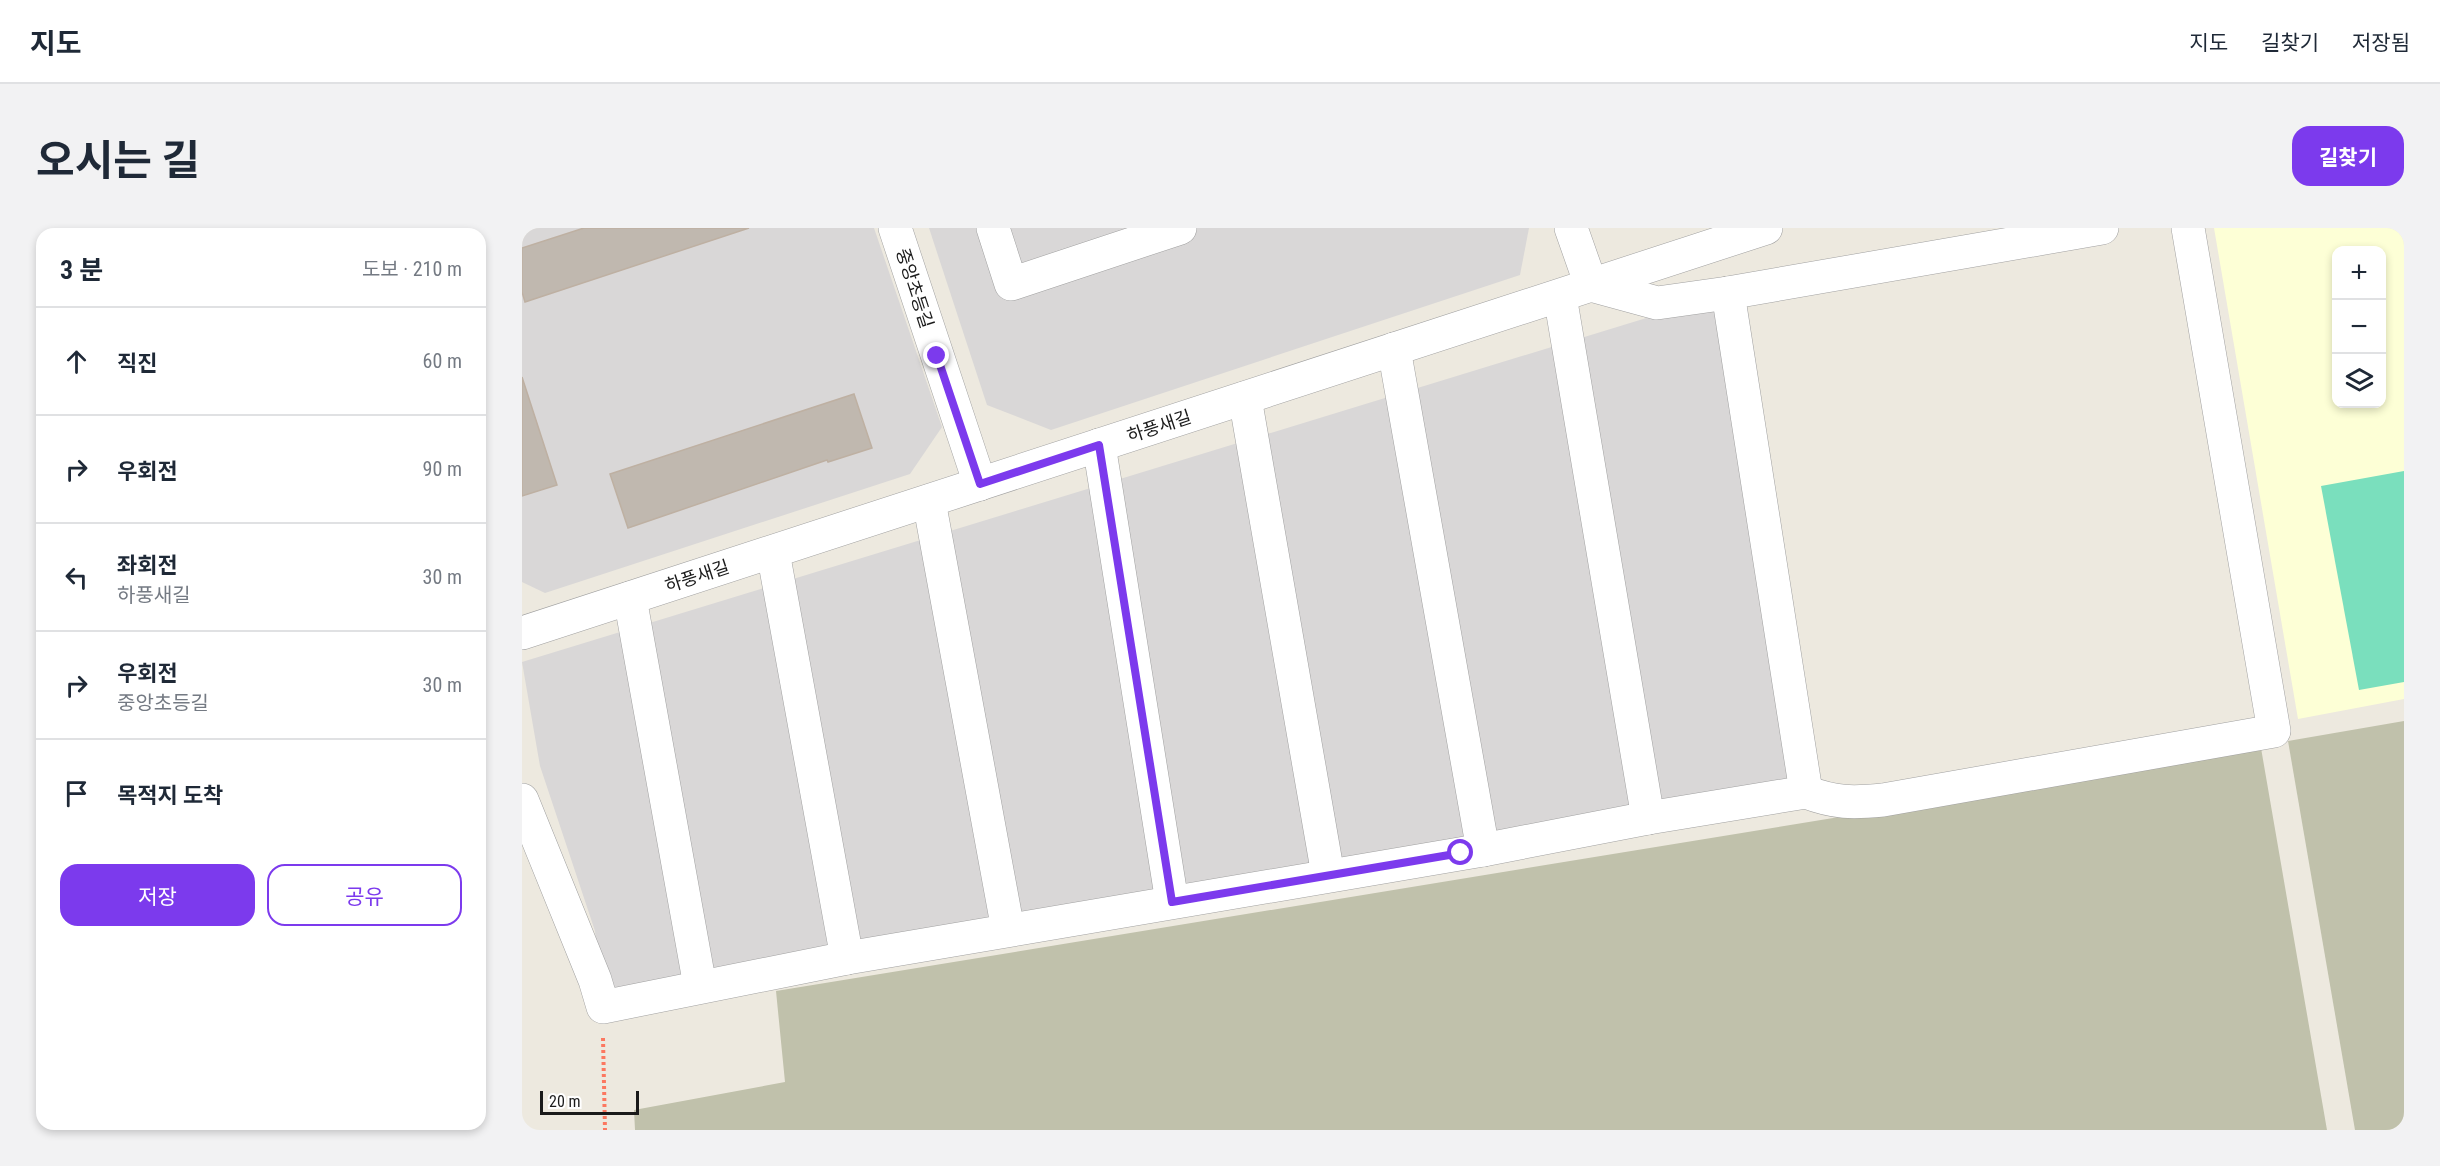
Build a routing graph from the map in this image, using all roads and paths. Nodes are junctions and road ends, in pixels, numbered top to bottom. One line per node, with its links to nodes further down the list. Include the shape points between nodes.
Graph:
1 (895, 228): 14 (street, 중앙초등길)
2 (993, 228): 3 (street, via 1011,284)
3 (1180, 228)
4 (1571, 228): 8 (street)
5 (1766, 228): 8 (street, 하풍새길)
6 (2102, 228): 9 (street)
7 (2187, 228): 19 (street, via 2274,731 1883,800 1829,801)
8 (1592, 285): 9 (street, via 1657,303); 10 (street, 하풍새길)
9 (1728, 293): 19 (street)
10 (1560, 296): 11 (street, 하풍새길); 21 (street)
11 (1394, 349): 12 (street, 하풍새길); 22 (street)
12 (1245, 398): 13 (street, 하풍새길); 23 (street)
13 (1099, 445): 14 (street, 하풍새길); 24 (street)
14 (980, 484): 15 (street, 하풍새길)
15 (929, 501): 16 (street, 하풍새길); 25 (street)
16 (772, 552): 17 (street, 하풍새길); 26 (street)
17 (630, 598): 18 (street, 하풍새길); 27 (street)
18 (522, 633)
19 (1806, 792): 21 (street)
20 (522, 800): 28 (street)
21 (1648, 818): 22 (street)
22 (1483, 850): 23 (street)
23 (1328, 875): 24 (street)
24 (1172, 902): 25 (street)
25 (1008, 930): 26 (street)
26 (847, 958): 27 (street)
27 (700, 986): 28 (street)
28 (603, 1006): 29 (path)
29 (605, 1130)

